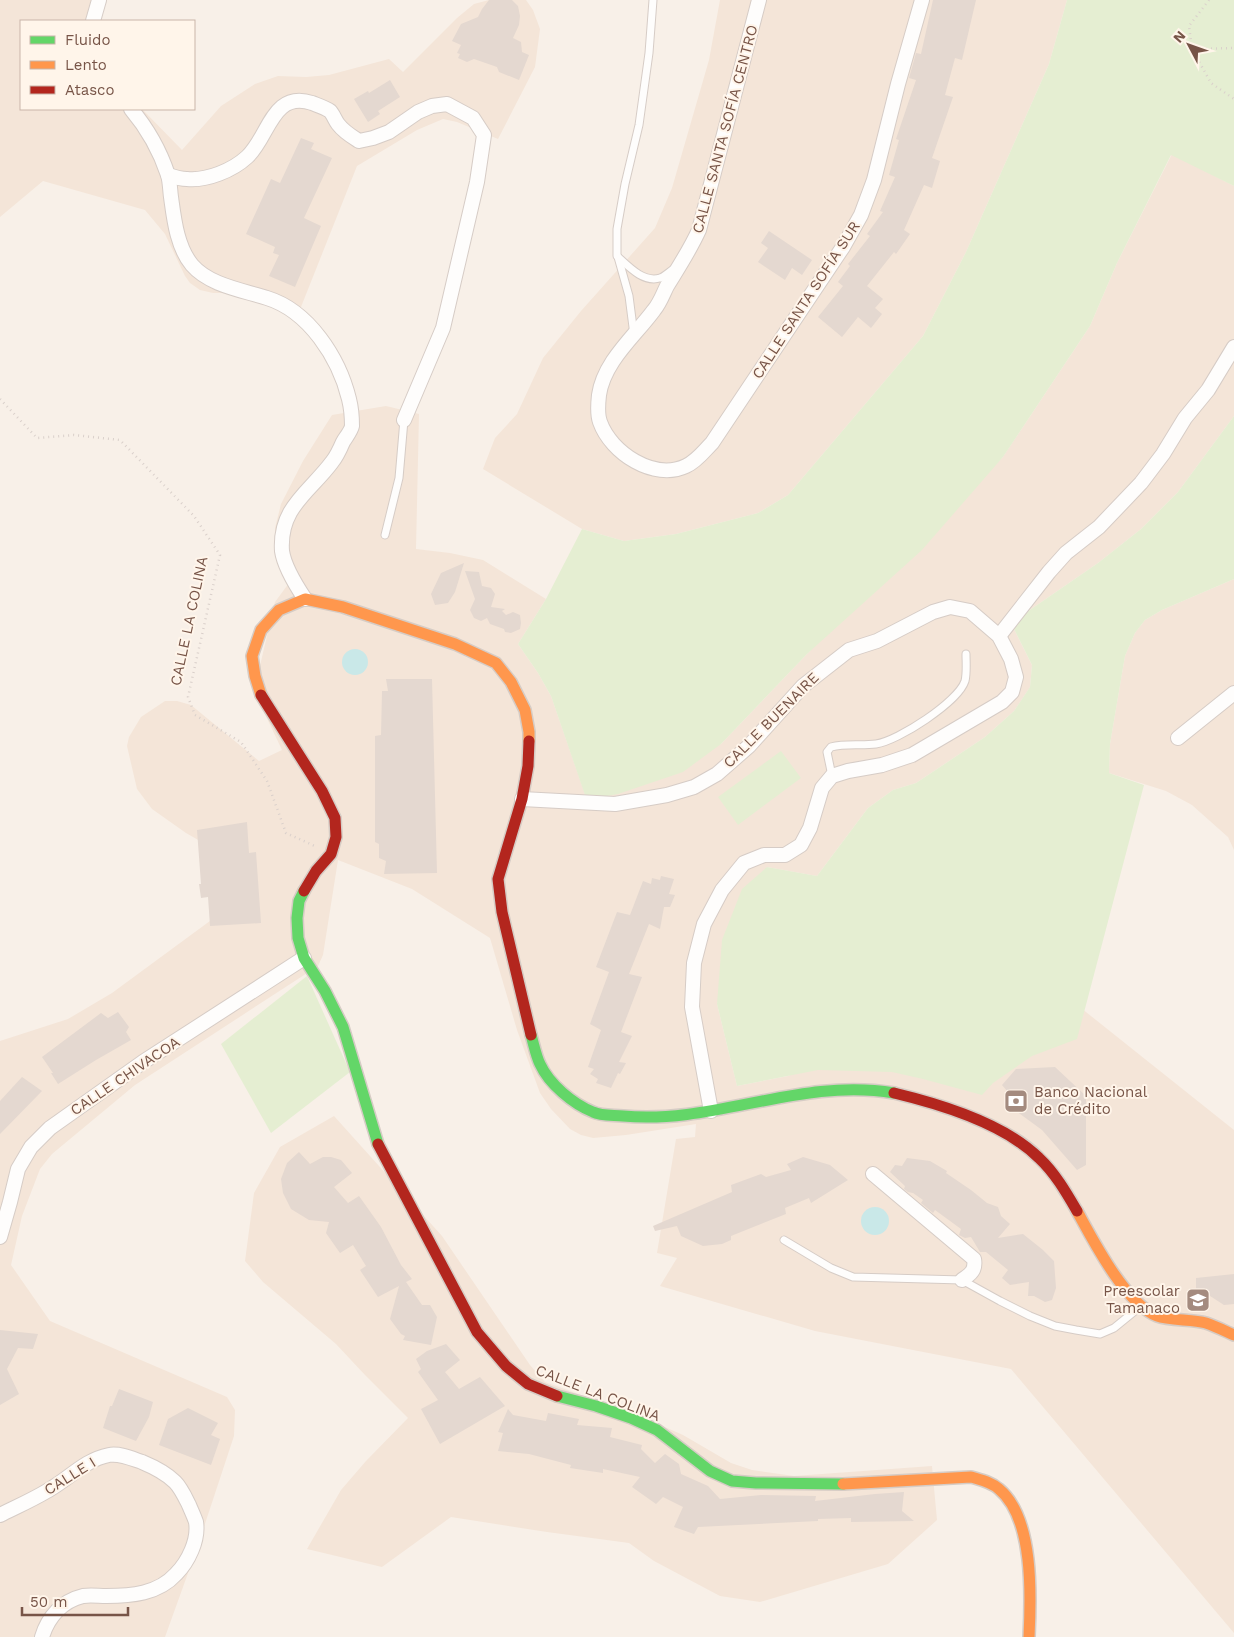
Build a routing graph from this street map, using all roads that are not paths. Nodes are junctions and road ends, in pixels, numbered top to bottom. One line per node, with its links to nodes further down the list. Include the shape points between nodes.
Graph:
1 (99, 0): 5 (street)
2 (653, 0): 8 (lane, via 639,124 617,229)
3 (759, 0): 9 (street, CALLE SANTA SOFÍA CENTRO, via 699,230)
4 (922, 0): 13 (street, CALLE SANTA SOFÍA SUR, via 874,180 861,215 834,261 700,457 687,466 661,471)
5 (93, 20)
6 (132, 110): 7 (street, via 145,126)
7 (168, 176): 12 (street, via 188,180 209,177 232,168 248,156 278,111 293,101 304,101 330,111 338,125 359,141 389,132 432,106 447,104 473,118 484,135 477,182 443,328); 15 (street, via 176,226 183,251 191,264 200,274 290,308 328,350 341,375 349,400 352,427 332,462 293,506 284,528 282,552)
8 (617, 256): 9 (lane, via 638,274 648,278 660,278); 10 (lane, via 629,296)
9 (682, 263): 10 (street, CALLE SANTA SOFÍA CENTRO, via 656,308)
10 (634, 335): 13 (street, CALLE SANTA SOFÍA CENTRO, via 610,365 600,388 598,410 606,432)
11 (1234, 347): 16 (street, via 1208,390 1141,482 1099,527 1066,553)
12 (404, 420): 14 (lane, via 399,478)
13 (631, 457)
14 (385, 535)
15 (305, 599): 21 (street, via 343,607 455,644 496,663 511,682 525,710 529,732 528,766); 22 (street, CALLE LA COLINA, via 279,610 261,630 252,656 260,694 322,791 334,818 336,836 332,854 316,871 299,901 298,938)
16 (999, 636): 20 (street, CALLE BUENAIRE, via 1016,676 1012,692 1002,702 912,755); 21 (street, CALLE BUENAIRE, via 970,611 950,607 933,612 877,641 849,650 803,686 749,746 717,774 694,787 616,804)
17 (966, 654): 20 (lane, via 965,680 946,704 910,730 878,744 830,747 827,752)
18 (1234, 693): 19 (street)
19 (1178, 738)
20 (832, 776): 23 (street, via 822,788 810,828 801,845 785,855 764,855 744,863 722,890 704,924 694,963 692,1007)
21 (522, 799): 23 (street, via 498,880 502,912 540,1065 556,1087 594,1113 645,1118)
22 (304, 958): 25 (street, CALLE CHIVACOA, via 143,1062 50,1128 31,1147 18,1169); 32 (street, CALLE LA COLINA, via 343,1027 376,1140 388,1167 477,1332 506,1366 528,1384 556,1396 596,1406 657,1430 710,1471 732,1481 835,1484 971,1477 987,1481 1004,1493 1023,1532 1029,1580)
23 (711, 1111): 28 (street, via 809,1092 853,1089 892,1093 930,1102 1005,1132 1030,1149 1051,1170 1105,1261)
24 (873, 1174): 27 (street, via 974,1259 973,1272)
25 (0, 1237)
26 (784, 1240): 27 (lane, via 853,1278)
27 (962, 1280): 28 (lane, via 1000,1302 1055,1326 1100,1334 1114,1328)
28 (1142, 1306): 29 (street, via 1157,1316 1206,1323)
29 (1234, 1335)
30 (0, 1515): 31 (street, CALLE I, via 49,1490 96,1458 112,1454 146,1464 176,1483 196,1523 188,1558 176,1575 160,1588 139,1594 84,1596 69,1602 55,1612)
31 (42, 1637)
32 (1029, 1637)

